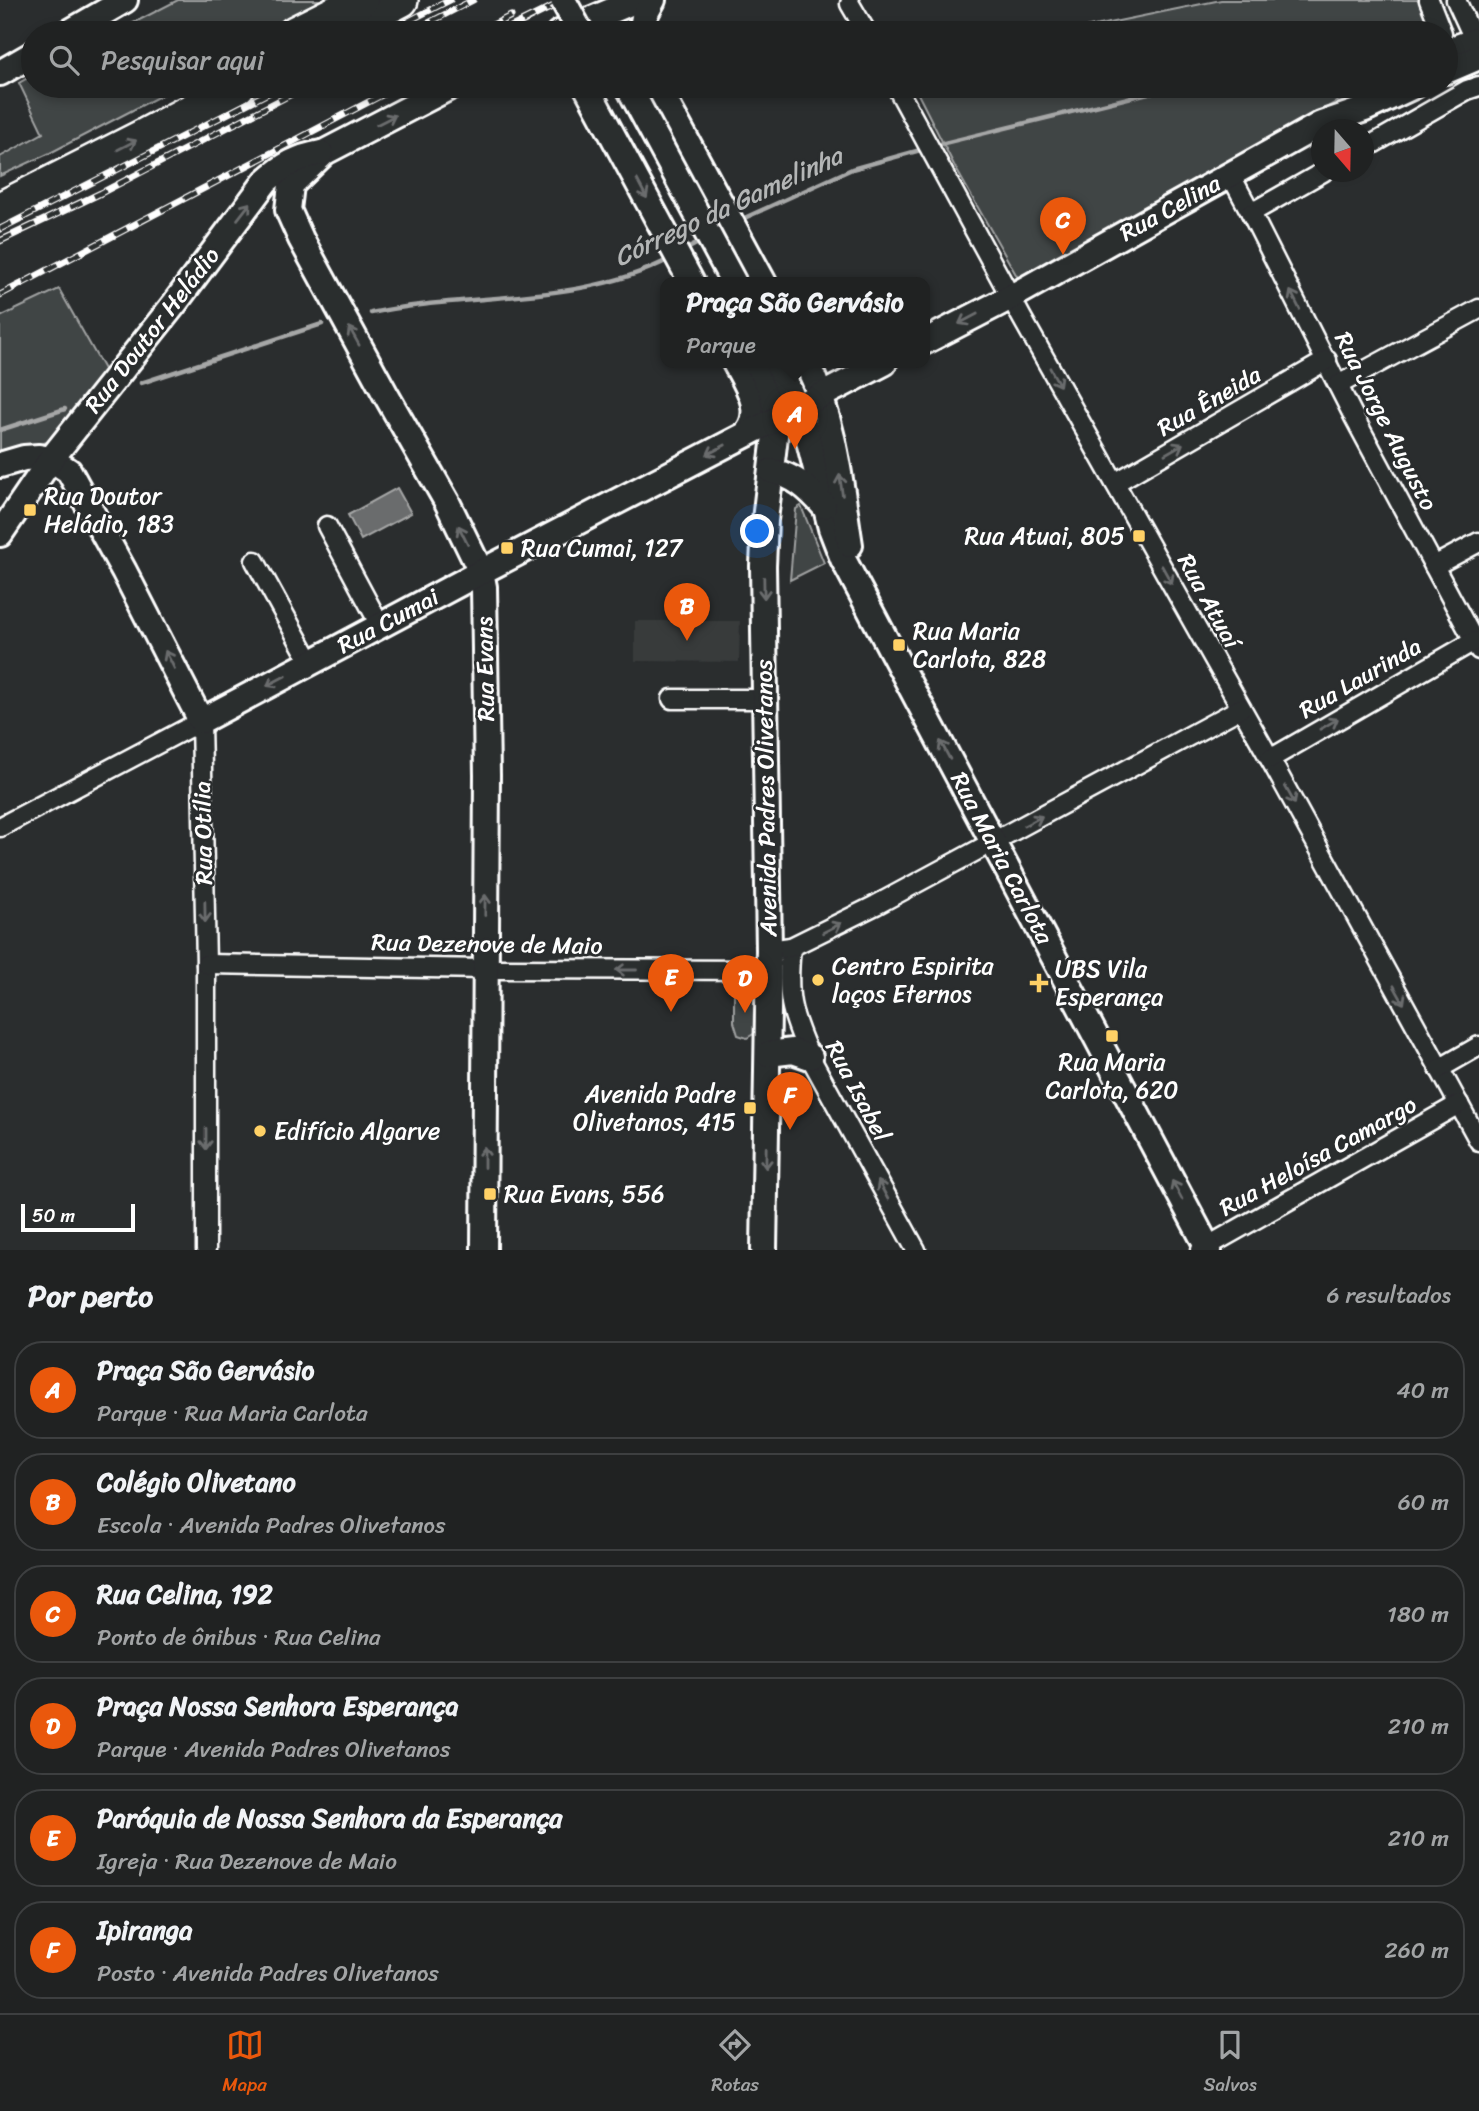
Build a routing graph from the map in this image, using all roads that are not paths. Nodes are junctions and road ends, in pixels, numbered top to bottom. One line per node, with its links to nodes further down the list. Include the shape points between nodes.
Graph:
1 (125, 0): 11 (street)
2 (361, 0): 12 (highway)
3 (401, 0): 13 (highway)
4 (563, 0): 14 (street, bridge)
5 (582, 0): 16 (street)
6 (637, 0): 15 (street)
7 (653, 0): 17 (street)
8 (1429, 0): 19 (street)
9 (1456, 0): 20 (street)
10 (850, 4): 18 (street)
11 (89, 21)
12 (319, 21)
13 (360, 21)
14 (574, 21)
15 (587, 21)
16 (593, 21)
17 (643, 21)
18 (860, 21)
19 (1437, 21)
20 (1478, 47): 21 (street); 23 (street)
21 (1458, 50)
22 (21, 61): 24 (street)
23 (1458, 62)
24 (0, 73)
25 (1479, 86): 26 (street)
26 (1458, 95)
27 (169, 98): 47 (highway)
28 (215, 98): 48 (highway, one-way to 28)
29 (429, 98): 44 (street, one-way to 29)
30 (593, 98): 42 (street)
31 (616, 98): 52 (street)
32 (634, 98): 53 (street, bridge)
33 (663, 98): 38 (street)
34 (902, 98): 54 (street, Rua Atuaí)
35 (1352, 98): 39 (street, Rua Celina)
36 (1388, 98): 40 (street, Rua Celina)
37 (1453, 98): 43 (street)
38 (671, 113): 42 (street, via 654,111 638,116); 51 (street)
39 (1327, 119)
40 (1336, 119)
41 (1311, 129): 45 (street, Rua Celina)
42 (617, 142): 50 (street, one-way to 50)
43 (1374, 143)
44 (326, 152): 66 (street, Rua Doutor Heládio, one-way to 44, via 266,181 300,157); 76 (street, Rua Evans, one-way to 44, via 288,210 292,185)
45 (1230, 174): 49 (street, Rua Celina); 54 (street, Rua Celina)
46 (1311, 179): 49 (street, Rua Celina)
47 (0, 187)
48 (0, 209)
49 (1251, 213): 57 (street, Rua Jorge Augusto, one-way to 49)
50 (681, 263)
51 (758, 273)
52 (712, 277)
53 (731, 277)
54 (1011, 297): 56 (street, Rua Celina, one-way to 56); 69 (street, Rua Atuaí, one-way to 69)
55 (1479, 309): 62 (street)
56 (930, 339)
57 (1327, 360): 62 (street, Rua Jorge Augusto); 69 (street, Rua Êneida, one-way to 57)
58 (738, 368): 65 (street, via 755,415)
59 (809, 368): 63 (street, Rua Maria Carlota)
60 (875, 368): 63 (street)
61 (778, 378): 64 (street, Avenida Padres Olivetanos)
62 (1338, 385): 75 (street, Rua Jorge Augusto)
63 (822, 397): 64 (street); 77 (street, Rua Maria Carlota, one-way to 63, via 840,478)
64 (787, 413): 65 (street, Rua Cumai); 68 (street, Avenida Padres Olivetanos); 70 (street, Rua Maria Carlota, via 812,452)
65 (747, 433): 76 (street, Rua Cumai, one-way to 76)
66 (51, 459): 67 (street, via 24,458); 72 (street, Rua Doutor Heládio); 84 (street, Rua Otília, one-way to 66, via 80,489 69,471)
67 (0, 465)
68 (771, 471): 70 (street, via 803,484); 82 (street, Avenida Padres Olivetanos, one-way to 82, via 763,566)
69 (1115, 483): 83 (street, Rua Atuaí, one-way to 83)
70 (825, 507): 77 (street, Rua Maria Carlota)
71 (327, 526): 78 (street)
72 (0, 534)
73 (1479, 542): 75 (street)
74 (255, 561): 80 (street)
75 (1434, 566): 79 (street, Rua Jorge Augusto)
76 (481, 572): 78 (street, Rua Cumai); 90 (street, Rua Evans, one-way to 76, via 486,676)
77 (854, 577): 87 (street, Rua Maria Carlota, one-way to 77)
78 (380, 625): 80 (street, Rua Cumai)
79 (1476, 645): 85 (street, Rua Laurinda, one-way to 79)
80 (307, 656): 84 (street, Rua Cumai, one-way to 84)
81 (672, 699): 82 (street)
82 (766, 699): 88 (street, Avenida Padres Olivetanos)
83 (1241, 708): 85 (street, Rua Atuaí); 87 (street, Rua Dezenove de Maio, one-way to 83)
84 (201, 721): 86 (street, Rua Cumai); 89 (street, Rua Otília, one-way to 89)
85 (1270, 759): 94 (street, Rua Atuaí, one-way to 94)
86 (0, 827)
87 (994, 842): 88 (street, Rua Dezenove de Maio, one-way to 87); 97 (street, Rua Maria Carlota, one-way to 87)
88 (776, 955): 90 (street, Rua Dezenove de Maio, one-way to 90); 92 (street, Avenida Padres Olivetanos); 93 (street, Rua Isabel, via 789,969 790,1005)
89 (206, 964): 90 (street, Rua Dezenove de Maio); 98 (street, Rua Otília, one-way to 98)
90 (484, 969): 99 (street, Rua Evans, one-way to 90)
91 (1479, 1046): 94 (street)
92 (768, 1054): 93 (street, via 793,1051); 100 (street, Avenida Padres Olivetanos, one-way to 100)
93 (810, 1056): 101 (street, Rua Isabel, one-way to 93)
94 (1439, 1069): 95 (street, Rua Atuaí)
95 (1459, 1104): 96 (street, Rua Atuaí); 97 (street, Rua Heloísa Camargo)
96 (1479, 1141)
97 (1206, 1249)
98 (206, 1250)
99 (484, 1250)
100 (764, 1250)
101 (916, 1250)

